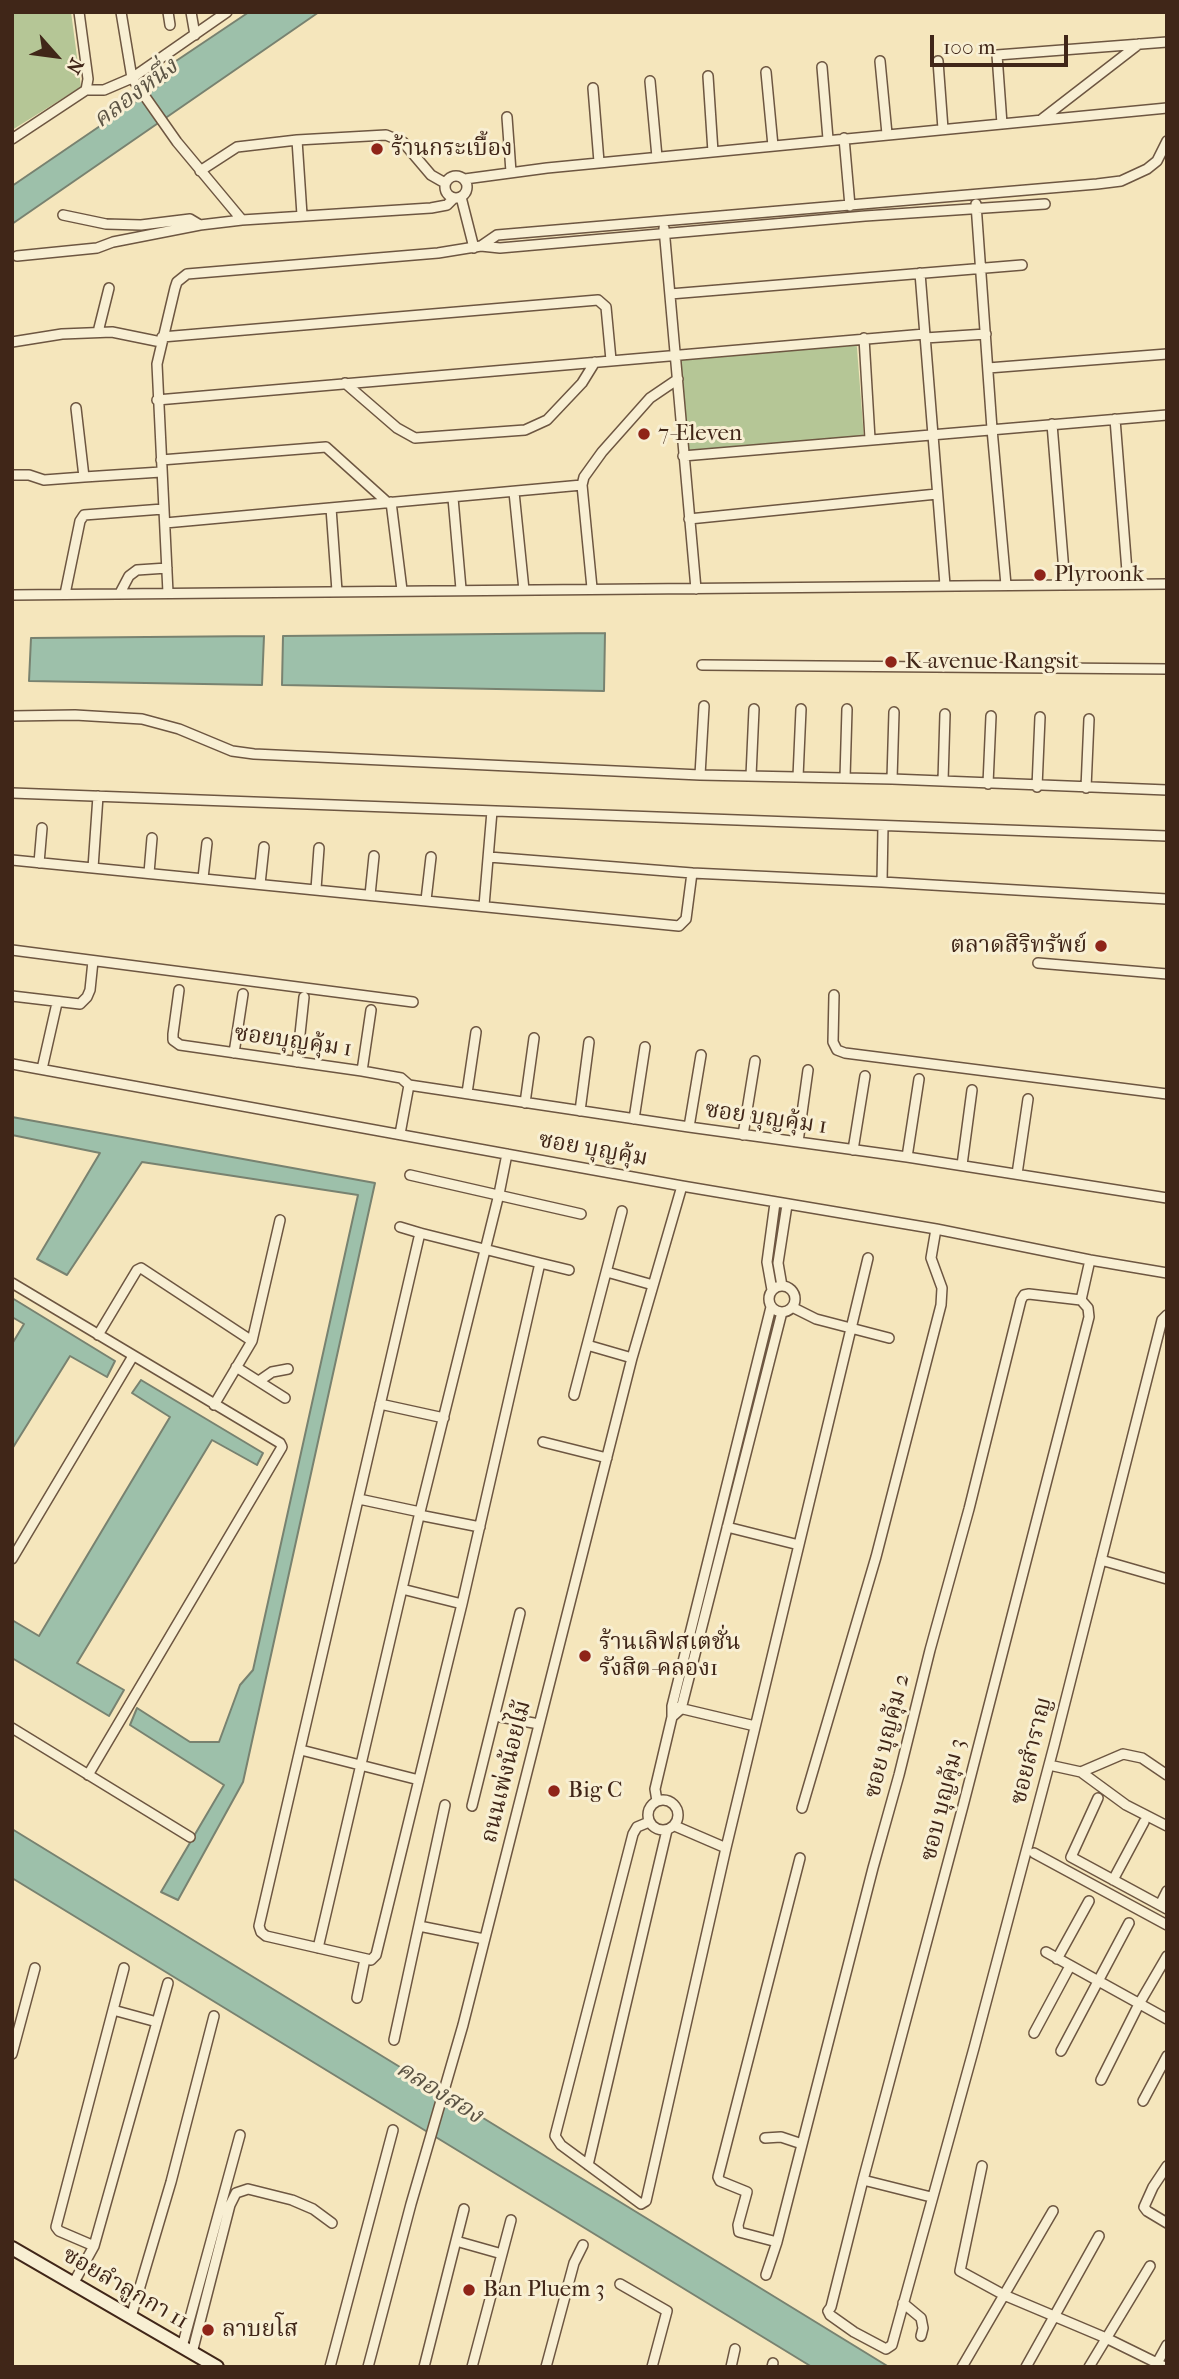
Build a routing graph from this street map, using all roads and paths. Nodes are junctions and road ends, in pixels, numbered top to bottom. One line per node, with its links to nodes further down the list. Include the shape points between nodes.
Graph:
1 (79, 12): 18 (street)
2 (121, 12): 16 (street)
3 (168, 12): 6 (street)
4 (191, 12): 7 (street)
5 (227, 12): 7 (street)
6 (170, 25)
7 (195, 35): 16 (street)
8 (1141, 42): 9 (street); 21 (street); 22 (street, via 997,55)
9 (1167, 42)
10 (880, 61): 24 (street)
11 (938, 61): 23 (street)
12 (822, 67): 27 (street)
13 (766, 72): 30 (street)
14 (708, 76): 31 (street)
15 (650, 80): 32 (street)
16 (134, 81): 18 (street); 34 (street)
17 (593, 88): 33 (street)
18 (86, 90): 26 (street)
19 (1167, 108): 21 (street)
20 (507, 117): 35 (street)
21 (1041, 120): 22 (street)
22 (1002, 124): 23 (street)
23 (943, 129): 24 (street)
24 (887, 134): 25 (street)
25 (844, 138): 27 (street); 41 (street)
26 (12, 139)
27 (828, 139): 30 (street)
28 (297, 140): 34 (street, via 237,146); 37 (street, via 393,136); 44 (street)
29 (1167, 142): 38 (street, via 1157,161 1121,181)
30 (773, 146): 31 (street)
31 (713, 152): 32 (street)
32 (657, 157): 33 (street)
33 (599, 162): 35 (street)
34 (201, 171): 45 (street)
35 (511, 172): 36 (street)
36 (465, 179): 37 (street, via 452,176); 39 (street, via 467,189)
37 (445, 183): 39 (street, via 447,194)
38 (975, 195): 41 (street); 42 (street)
39 (458, 197): 44 (street, via 430,208); 49 (street)
40 (1045, 204): 42 (street)
41 (850, 206): 46 (street)
42 (976, 208): 48 (street); 52 (street)
43 (63, 215): 47 (street, via 106,224 190,219)
44 (302, 215): 45 (street)
45 (242, 220): 47 (street)
46 (664, 221): 48 (street); 49 (street, via 497,235)
47 (201, 225): 50 (street, via 97,248)
48 (665, 233): 49 (street); 55 (street)
49 (478, 247): 60 (street, via 187,274 177,282)
50 (17, 256)
51 (1022, 265): 52 (street)
52 (980, 268): 53 (street); 57 (street)
53 (920, 273): 55 (street); 58 (street)
54 (109, 288): 56 (street)
55 (670, 294): 63 (street)
56 (98, 332): 60 (street); 61 (street)
57 (986, 334): 58 (street); 66 (street)
58 (925, 336): 59 (street); 75 (street)
59 (864, 338): 63 (street); 76 (street)
60 (162, 339): 64 (street, via 598,300 606,307); 69 (street)
61 (12, 342)
62 (1167, 354): 66 (street)
63 (676, 356): 64 (street); 67 (street)
64 (611, 360): 65 (street)
65 (595, 362): 68 (street); 68 (street, via 547,421 525,430 415,438)
66 (988, 368): 74 (street)
67 (678, 379): 77 (street); 82 (street, via 650,398 601,452)
68 (345, 383): 69 (street)
69 (157, 400): 78 (street)
70 (76, 408): 81 (street)
71 (1167, 415): 72 (street)
72 (1115, 419): 73 (street); 93 (street)
73 (1052, 424): 74 (street); 92 (street)
74 (992, 429): 75 (street); 96 (street)
75 (932, 433): 76 (street); 84 (street)
76 (870, 439): 77 (street)
77 (683, 456): 89 (street)
78 (161, 460): 79 (street); 86 (street, via 326,447)
79 (161, 472): 81 (street); 88 (street)
80 (12, 475): 81 (street, via 44,480)
81 (84, 477)
82 (582, 485): 83 (street); 97 (street)
83 (514, 492): 85 (street); 101 (street)
84 (937, 494): 89 (street); 95 (street)
85 (453, 498): 86 (street); 98 (street)
86 (389, 502): 87 (street); 100 (street)
87 (331, 508): 90 (street); 102 (street)
88 (163, 509): 90 (street); 105 (street, via 84,514)
89 (689, 519): 99 (street)
90 (165, 523): 91 (street)
91 (167, 568): 103 (street, via 133,573); 104 (street)
92 (1065, 584): 93 (street); 96 (street)
93 (1128, 584): 94 (street)
94 (1167, 584)
95 (945, 585): 96 (street); 99 (street)
96 (1006, 585)
97 (592, 588): 99 (street); 101 (street)
98 (461, 589): 100 (street); 101 (street)
99 (696, 589)
100 (402, 590): 102 (street)
101 (524, 590)
102 (337, 591): 104 (street)
103 (120, 593): 104 (street); 105 (street)
104 (168, 593)
105 (65, 594): 106 (street)
106 (12, 595)
107 (702, 666): 108 (street)
108 (1167, 669)
109 (704, 706): 119 (street)
110 (754, 709): 120 (street)
111 (801, 709): 121 (street)
112 (847, 709): 122 (street)
113 (894, 712): 123 (street)
114 (945, 714): 124 (street)
115 (12, 716): 119 (street, via 142,719 232,751 254,754)
116 (991, 716): 125 (street)
117 (1040, 718): 126 (street)
118 (1089, 719): 127 (street)
119 (700, 775): 120 (street)
120 (751, 776): 121 (street)
121 (798, 777): 122 (street)
122 (845, 778): 123 (street)
123 (892, 779): 124 (street)
124 (943, 781): 125 (street)
125 (988, 784): 126 (street)
126 (1037, 787): 127 (street)
127 (1086, 788): 128 (street)
128 (1167, 790)
129 (12, 793): 130 (street)
130 (97, 796): 131 (street); 144 (street)
131 (492, 811): 132 (street); 141 (street)
132 (883, 826): 134 (street); 148 (street)
133 (42, 828): 143 (street)
134 (1167, 836)
135 (152, 838): 145 (street)
136 (207, 843): 147 (street)
137 (264, 847): 149 (street)
138 (319, 848): 150 (street)
139 (374, 856): 151 (street)
140 (430, 857): 153 (street)
141 (489, 857): 146 (street); 154 (street)
142 (12, 860): 143 (street)
143 (39, 863): 144 (street)
144 (93, 868): 145 (street)
145 (149, 873): 147 (street)
146 (692, 873): 148 (street); 154 (street, via 686,919 679,926)
147 (203, 878): 149 (street)
148 (882, 881): 152 (street)
149 (260, 884): 150 (street)
150 (316, 889): 151 (street)
151 (370, 895): 153 (street)
152 (1167, 899)
153 (426, 901): 154 (street)
154 (484, 906)
155 (12, 950): 156 (street)
156 (93, 961): 164 (street); 165 (street, via 84,1002)
157 (1038, 963): 158 (street)
158 (1167, 974)
159 (178, 990): 171 (street, ซอยบุญคุ้ม 1, via 173,1040)
160 (243, 994): 171 (street)
161 (834, 995): 184 (street, via 833,1042 845,1053)
162 (12, 996): 165 (street)
163 (304, 997): 174 (street)
164 (413, 1002)
165 (57, 1003): 176 (street)
166 (371, 1010): 178 (street)
167 (476, 1032): 183 (street)
168 (534, 1038): 186 (street)
169 (590, 1042): 187 (street)
170 (645, 1047): 188 (street)
171 (234, 1053): 174 (street, ซอยบุญคุ้ม 1)
172 (701, 1055): 189 (street)
173 (755, 1061): 191 (street)
174 (297, 1062): 178 (street, ซอยบุญคุ้ม 1)
175 (12, 1064): 176 (street, ซอย บุญคุ้ม)
176 (42, 1069): 190 (street, ซอย บุญคุ้ม)
177 (808, 1070): 192 (street)
178 (362, 1071): 181 (street, ซอยบุญคุ้ม 1, via 401,1078)
179 (865, 1076): 193 (street)
180 (919, 1079): 195 (street)
181 (409, 1085): 183 (street, ซอย บุญคุ้ม 1); 190 (street)
182 (972, 1090): 196 (street)
183 (467, 1093): 186 (street, ซอย บุญคุ้ม 1)
184 (1167, 1094)
185 (1028, 1099): 197 (street)
186 (525, 1102): 187 (street, ซอย บุญคุ้ม 1)
187 (580, 1111): 188 (street, ซอย บุญคุ้ม 1)
188 (634, 1119): 189 (street, ซอย บุญคุ้ม 1)
189 (689, 1128): 191 (street, ซอย บุญคุ้ม 1)
190 (400, 1134): 194 (street, ซอย บุญคุ้ม)
191 (743, 1135): 192 (street, ซอย บุญคุ้ม 1)
192 (798, 1142): 193 (street, ซอย บุญคุ้ม 1)
193 (853, 1150): 195 (street, ซอย บุญคุ้ม 1)
194 (507, 1154): 199 (street, ซอย บุญคุ้ม); 200 (street)
195 (907, 1157): 196 (street, ซอย บุญคุ้ม 1)
196 (962, 1166): 197 (street, ซอย บุญคุ้ม 1)
197 (1017, 1174): 201 (street, ซอย บุญคุ้ม 1)
198 (410, 1175): 200 (street)
199 (682, 1186): 202 (street, ซอย บุญคุ้ม); 218 (street, ถนนเพ่งน้อยไม้)
200 (499, 1195): 205 (street); 210 (street)
201 (1167, 1198)
202 (775, 1202): 203 (street, ซอย บุญคุ้ม); 219 (street, via 767,1262)
203 (786, 1205): 208 (street, ซอย บุญคุ้ม); 219 (street)
204 (622, 1211): 215 (street)
205 (581, 1214)
206 (280, 1220): 228 (street)
207 (400, 1227): 209 (street)
208 (936, 1229): 212 (street, ซอย บุญคุ้ม); 269 (street, via 931,1258 942,1288 941,1304 876,1557)
209 (420, 1233): 210 (street); 237 (street)
210 (485, 1248): 213 (street); 239 (street)
211 (868, 1258): 225 (street)
212 (1090, 1260): 216 (street, ซอย บุญคุ้ม); 220 (street)
213 (540, 1263): 214 (street); 244 (street)
214 (569, 1270)
215 (607, 1272): 218 (street); 229 (street)
216 (1167, 1273)
217 (12, 1283): 226 (street)
218 (653, 1285): 231 (street, ถนนเพ่งน้อยไม้)
219 (777, 1288): 221 (street, via 769,1297); 222 (street, via 792,1291)
220 (1081, 1300): 312 (street, ซอย บุญคุ้ม 2, via 1029,1294 1021,1300); 316 (street, ซอบ บุญคุ้ม 3, via 1089,1317)
221 (771, 1307): 223 (street); 253 (street)
222 (792, 1307): 223 (street); 225 (street)
223 (782, 1312): 245 (street)
224 (1167, 1315): 248 (street, ซอยสำราญ)
225 (851, 1329): 227 (street); 246 (street)
226 (98, 1335): 228 (street, via 141,1268); 230 (street)
227 (889, 1338)
228 (252, 1341): 232 (street)
229 (587, 1345): 231 (street); 235 (street)
230 (133, 1356): 238 (street); 247 (street)
231 (632, 1358): 241 (street, ถนนเพ่งน้อยไม้)
232 (236, 1367): 234 (street); 238 (street)
233 (288, 1369): 234 (street)
234 (259, 1381): 236 (street)
235 (574, 1395)
236 (285, 1398)
237 (380, 1404): 239 (street); 242 (street)
238 (214, 1405): 262 (street, via 280,1443 281,1449)
239 (444, 1418): 243 (street)
240 (542, 1442): 241 (street)
241 (607, 1458): 255 (street, ถนนเพ่งน้อยไม้)
242 (359, 1499): 243 (street); 258 (street)
243 (419, 1514): 244 (street); 250 (street)
244 (480, 1527): 251 (street)
245 (727, 1527): 246 (street); 253 (street)
246 (799, 1545): 256 (street)
247 (12, 1559)
248 (1101, 1560): 249 (street); 259 (street, ซอยสำราญ)
249 (1167, 1578)
250 (402, 1589): 251 (street); 260 (street)
251 (462, 1604): 264 (street)
252 (520, 1613): 254 (street)
253 (675, 1711): 256 (street); 266 (street, via 655,1789)
254 (495, 1716): 255 (street); 268 (street)
255 (539, 1724): 285 (street, ถนนเพ่งน้อยไม้)
256 (755, 1726): 275 (street)
257 (12, 1728): 262 (street)
258 (301, 1750): 260 (street); 286 (street, via 259,1926 266,1936)
259 (1049, 1765): 261 (street); 317 (street, ซอยสำราญ)
260 (360, 1767): 264 (street); 286 (street)
261 (1081, 1772): 263 (street, via 1123,1754 1142,1758); 272 (street, via 1126,1805)
262 (88, 1774): 274 (street)
263 (1167, 1775)
264 (419, 1780): 289 (street, via 376,1955 374,1960)
265 (1098, 1798): 278 (street, via 1070,1855)
266 (657, 1801): 270 (street, via 649,1808); 273 (street, via 675,1805 679,1817)
267 (445, 1805): 284 (street)
268 (472, 1806)
269 (802, 1808)
270 (649, 1822): 273 (street, via 658,1830); 313 (street, via 633,1834 555,2136)
271 (1144, 1822): 278 (street)
272 (1167, 1826)
273 (671, 1828): 275 (street); 313 (street)
274 (190, 1837)
275 (726, 1848): 313 (street, via 646,2201 638,2203)
276 (1034, 1853): 283 (street)
277 (800, 1858): 325 (street, via 718,2177 747,2192 739,2232)
278 (1113, 1880): 281 (street)
279 (1167, 1891): 281 (street)
280 (1089, 1901): 290 (street)
281 (1163, 1907)
282 (1129, 1923): 294 (street)
283 (1167, 1925)
284 (419, 1926): 285 (street); 303 (street)
285 (484, 1939): 347 (street, ถนนเพ่งน้อยไม้)
286 (318, 1948): 289 (street)
287 (1046, 1952): 290 (street)
288 (1167, 1956): 297 (street)
289 (365, 1959): 296 (street)
290 (1057, 1959): 291 (street)
291 (1070, 1966): 294 (street); 302 (street)
292 (35, 1968): 305 (street)
293 (124, 1968): 298 (street)
294 (1098, 1981): 297 (street); 304 (street)
295 (168, 1983): 301 (street)
296 (357, 1998)
297 (1139, 2004): 300 (street); 307 (street)
298 (113, 2010): 301 (street); 327 (street, via 56,2227)
299 (214, 2016): 337 (street)
300 (1167, 2019)
301 (157, 2022): 327 (street)
302 (1034, 2032)
303 (394, 2040)
304 (1060, 2051)
305 (12, 2054)
306 (1167, 2056): 308 (street)
307 (1101, 2080)
308 (1143, 2101)
309 (393, 2130): 346 (street)
310 (240, 2135): 343 (street)
311 (765, 2138): 312 (street, via 781,2137)
312 (802, 2144): 325 (street, ซอย บุญคุ้ม 2)
313 (587, 2165)
314 (982, 2166): 334 (street, via 959,2268)
315 (1167, 2166): 322 (street, via 1144,2207)
316 (863, 2180): 317 (street); 336 (street, ซอบ บุญคุ้ม 3)
317 (931, 2197): 335 (street, ซอยสำราญ)
318 (464, 2209): 324 (street)
319 (1053, 2211): 334 (street)
320 (511, 2220): 329 (street)
321 (332, 2223): 343 (street, via 292,2200 248,2189 236,2193)
322 (1167, 2223)
323 (1099, 2236): 338 (street)
324 (456, 2241): 329 (street); 348 (street)
325 (777, 2242): 331 (street, ซอย บุญคุ้ม 2)
326 (583, 2245): 350 (street)
327 (94, 2246): 332 (street)
328 (12, 2248): 332 (street, ซอยลำลูกกา 11)
329 (502, 2254): 349 (street)
330 (1150, 2266): 340 (street)
331 (766, 2275)
332 (73, 2284): 337 (street, ซอยลำลูกกา 11)
333 (620, 2284): 351 (street, via 667,2311)
334 (1004, 2295): 338 (street); 353 (street)
335 (903, 2303): 336 (street, ซอยสำราญ, via 892,2345 886,2349); 339 (street, via 921,2318)
336 (828, 2311)
337 (131, 2318): 343 (street, ซอยลำลูกกา 11)
338 (1054, 2318): 340 (street); 354 (street)
339 (921, 2336)
340 (1106, 2338): 344 (street); 355 (street)
341 (1167, 2346): 344 (street)
342 (735, 2349): 352 (street)
343 (187, 2350): 345 (street, ซอยลำลูกกา 11)
344 (1159, 2365)
345 (214, 2366)
346 (330, 2367)
347 (368, 2367)
348 (424, 2367)
349 (472, 2367)
350 (545, 2367)
351 (652, 2367)
352 (731, 2367)
353 (962, 2367)
354 (1026, 2367)
355 (1088, 2367)

